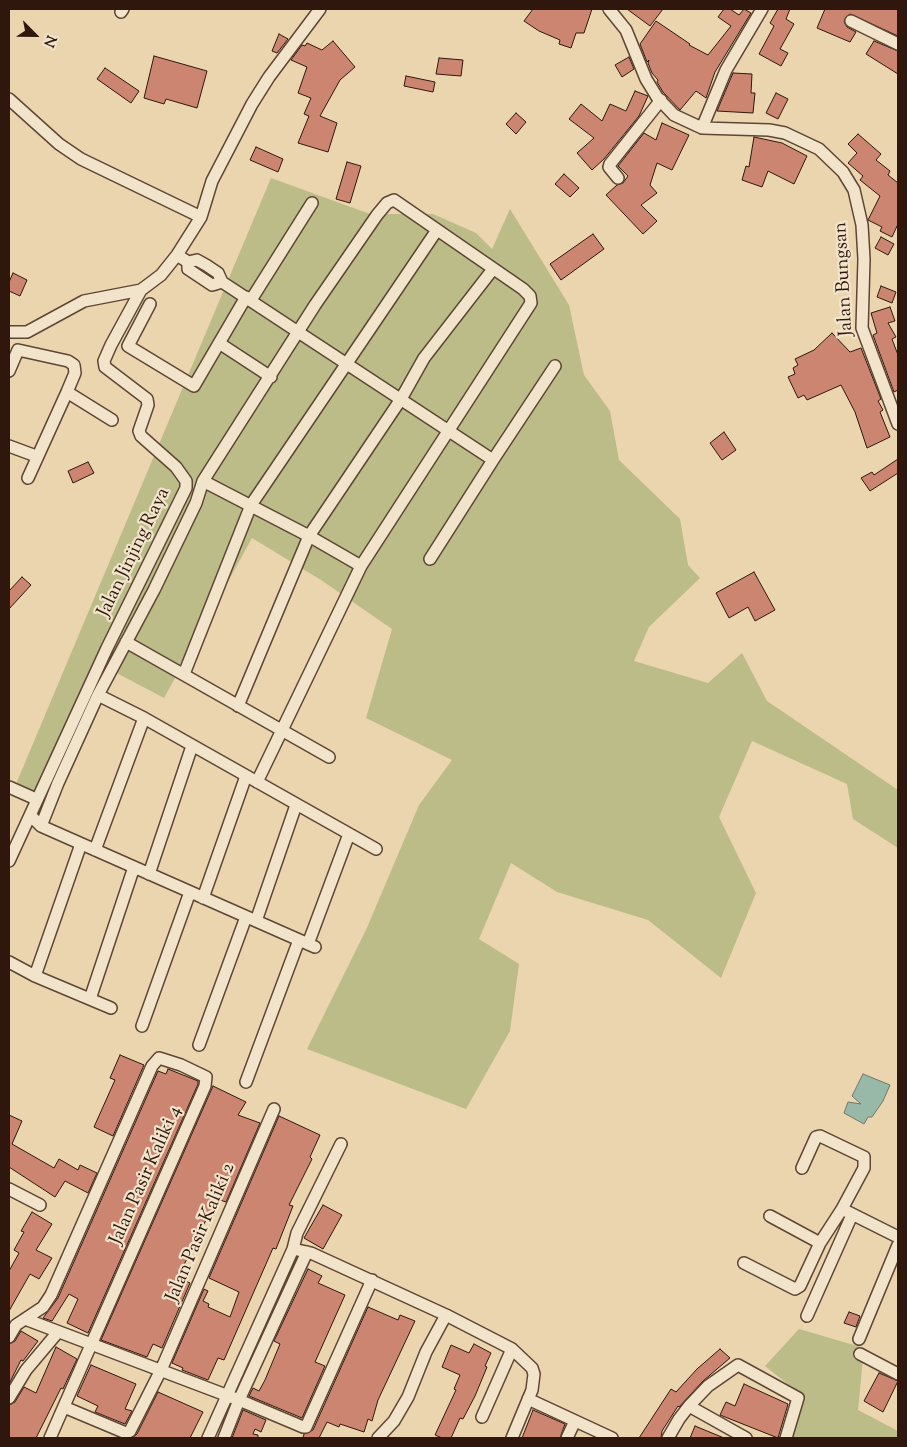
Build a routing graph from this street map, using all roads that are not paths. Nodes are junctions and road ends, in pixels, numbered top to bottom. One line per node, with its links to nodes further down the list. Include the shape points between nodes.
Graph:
1 (320, 9): 11 (street, via 252,104 212,181)
2 (609, 9): 7 (street, Jalan Bungsan, via 626,30 646,79)
3 (762, 9): 8 (street, via 726,70)
4 (852, 21): 5 (street)
5 (898, 44)
6 (9, 99): 11 (street, via 59,144 81,159)
7 (661, 100): 8 (street, Jalan Bungsan, via 683,120); 9 (street, via 610,164)
8 (702, 128): 30 (street, Jalan Bungsan, via 785,133 819,149 843,172 854,190 862,225 862,328)
9 (618, 178)
10 (312, 204): 16 (street)
11 (201, 217): 13 (street)
12 (437, 230): 14 (street); 20 (street, via 398,201 387,202 315,305); 23 (street)
13 (177, 255): 15 (street, via 161,275); 16 (street, via 188,262 188,269 212,285 222,282)
14 (493, 269): 28 (street, via 424,358); 31 (street, via 523,288 531,303)
15 (141, 290): 19 (street, via 84,301); 52 (street, Jalan Jinjing Raya, via 110,345 105,367 147,399 139,431 141,436 176,467 186,481 186,488)
16 (249, 299): 20 (street); 21 (street)
17 (150, 304): 21 (street, via 128,346 194,386)
18 (9, 332): 19 (street)
19 (27, 332): 22 (street)
20 (300, 332): 23 (street); 26 (street)
21 (219, 343): 26 (street)
22 (32, 352): 25 (street, via 18,350); 27 (street, via 74,365 75,373)
23 (346, 363): 28 (street); 37 (street)
24 (555, 366): 34 (street)
25 (9, 372)
26 (271, 377): 36 (street)
27 (67, 392): 29 (street); 33 (street)
28 (401, 399): 31 (street); 38 (street)
29 (112, 420)
30 (898, 424)
31 (450, 432): 34 (street); 40 (street)
32 (9, 446): 33 (street)
33 (36, 456): 35 (street)
34 (494, 460): 39 (street)
35 (28, 478)
36 (203, 481): 37 (street); 41 (street, via 182,532)
37 (251, 505): 38 (street); 42 (street)
38 (309, 536): 40 (street); 44 (street)
39 (430, 559)
40 (361, 566): 46 (street)
41 (126, 642): 42 (street); 43 (street)
42 (184, 674): 44 (street)
43 (98, 695): 45 (street); 55 (street)
44 (238, 706): 46 (street)
45 (144, 718): 47 (street); 59 (street)
46 (280, 731): 48 (street); 50 (street)
47 (192, 746): 49 (street); 62 (street)
48 (329, 757)
49 (246, 776): 50 (street); 64 (street)
50 (258, 782): 53 (street)
51 (9, 786): 52 (street)
52 (36, 799): 54 (street, Jalan Jinjing Raya)
53 (296, 804): 56 (street); 65 (street)
54 (31, 816): 55 (street); 60 (street, Jalan Jinjing Raya)
55 (41, 826): 57 (street)
56 (349, 834): 58 (street); 66 (street)
57 (81, 844): 59 (street); 68 (street)
58 (376, 849)
59 (95, 850): 61 (street)
60 (9, 861)
61 (134, 867): 62 (street); 69 (street)
62 (149, 874): 63 (street)
63 (190, 892): 64 (street); 71 (street)
64 (203, 898): 65 (street)
65 (251, 919): 66 (street); 72 (street)
66 (307, 944): 73 (street)
67 (9, 962): 68 (street)
68 (35, 976): 69 (street)
69 (90, 999): 70 (street)
70 (111, 1008)
71 (142, 1026)
72 (199, 1045)
73 (246, 1082)
74 (274, 1110): 97 (street, Jalan Pasir Kaliki 2)
75 (341, 1144): 84 (street, via 297,1234)
76 (802, 1168): 79 (street, via 816,1138 820,1136 864,1157 864,1168)
77 (9, 1189): 78 (street)
78 (40, 1205)
79 (847, 1212): 81 (street); 82 (street); 89 (street)
80 (770, 1216): 82 (street)
81 (898, 1237)
82 (820, 1243): 86 (street, via 800,1286 795,1289)
83 (898, 1245): 93 (street)
84 (294, 1249): 85 (street); 99 (street)
85 (307, 1252): 87 (street); 102 (street)
86 (744, 1263)
87 (372, 1280): 88 (street); 102 (street, via 306,1427)
88 (446, 1315): 95 (street); 110 (street, via 426,1352 408,1397 394,1421)
89 (807, 1316)
90 (26, 1319): 91 (street); 92 (street, via 16,1325); 94 (street, Jalan Pasir Kaliki 4, via 43,1307 51,1295 152,1066 159,1058 170,1060 206,1077 207,1082)
91 (58, 1332): 94 (street); 100 (street, via 26,1370)
92 (9, 1336)
93 (858, 1339)
94 (92, 1346): 97 (street); 104 (street, Jalan Pasir Kaliki 4)
95 (512, 1349): 101 (street, via 534,1374); 105 (street)
96 (860, 1354): 98 (street)
97 (161, 1370): 99 (street); 104 (street, Jalan Pasir Kaliki 2, via 128,1432)
98 (898, 1374)
99 (227, 1395): 102 (street); 108 (street)
100 (9, 1398)
101 (528, 1399): 106 (street); 111 (street)
102 (239, 1400): 109 (street)
103 (689, 1406): 114 (street); 115 (street); 116 (street, via 708,1386 738,1365 798,1398)
104 (64, 1407): 107 (street, Jalan Pasir Kaliki 4)
105 (482, 1417)
106 (575, 1421): 112 (street); 113 (street)
107 (50, 1438)
108 (208, 1438)
109 (224, 1438)
110 (378, 1438)
111 (512, 1438)
112 (567, 1438)
113 (612, 1438)
114 (668, 1438)
115 (746, 1438)
116 (786, 1438)

